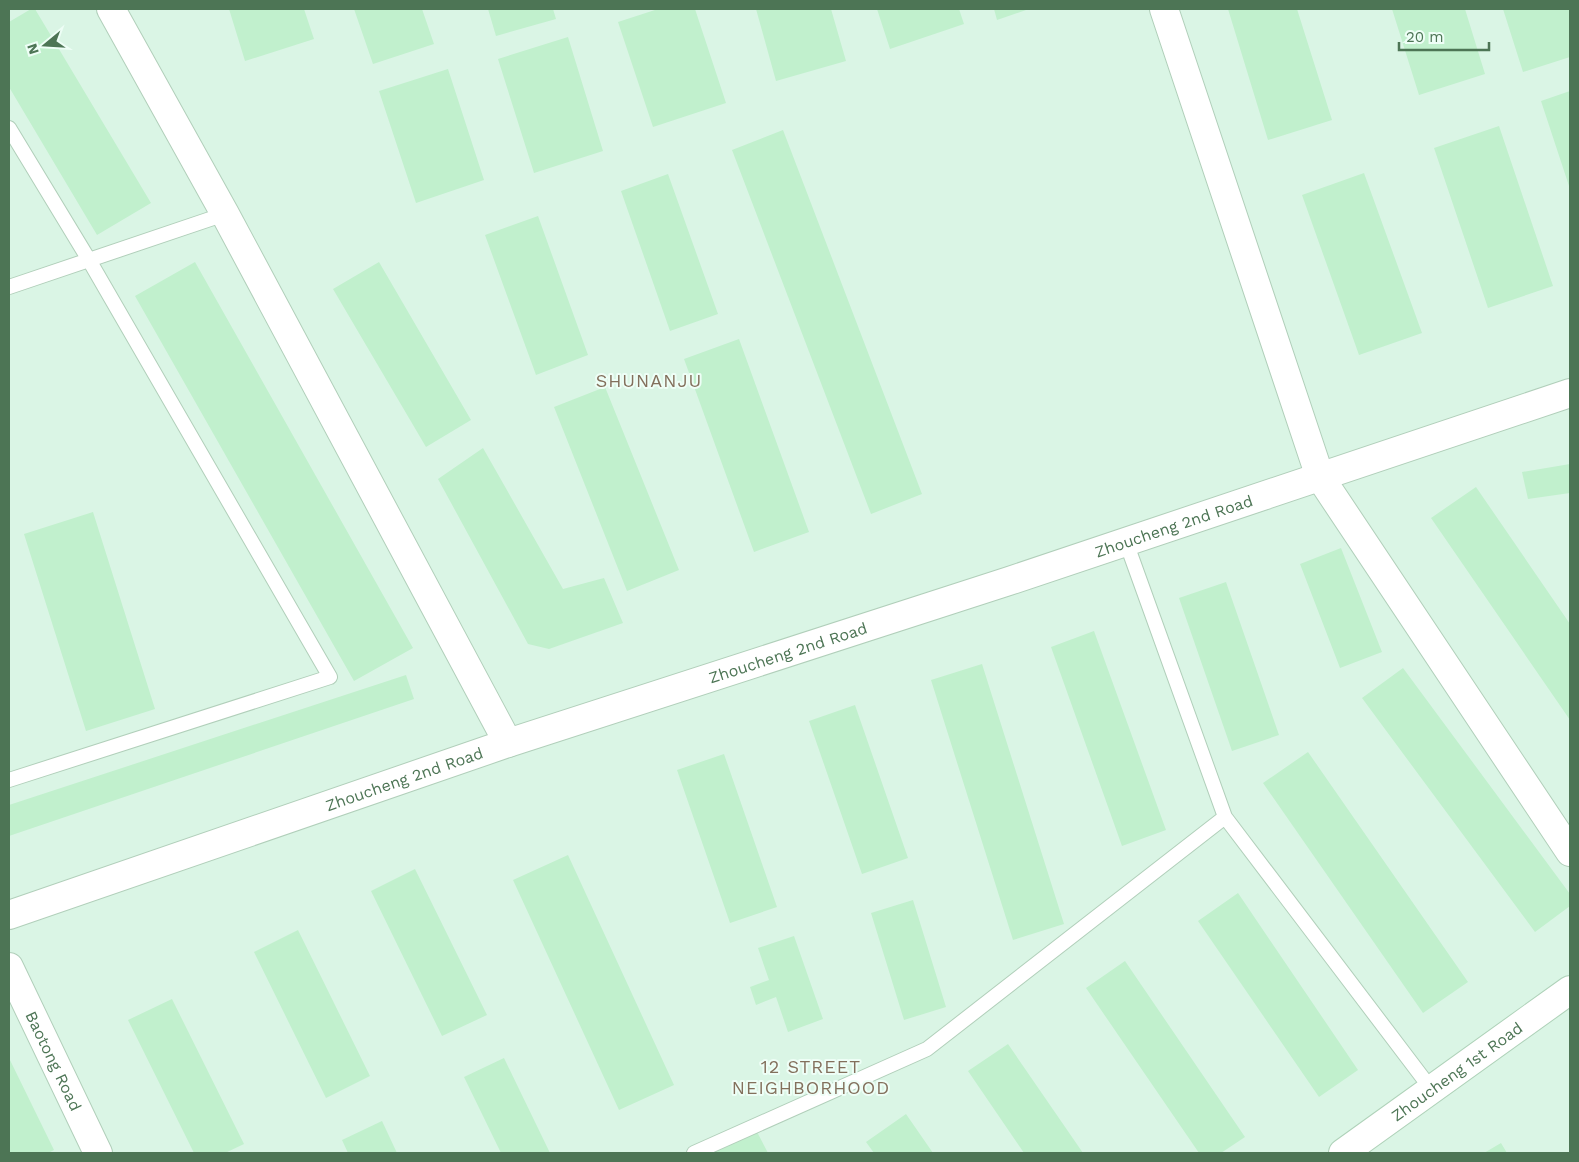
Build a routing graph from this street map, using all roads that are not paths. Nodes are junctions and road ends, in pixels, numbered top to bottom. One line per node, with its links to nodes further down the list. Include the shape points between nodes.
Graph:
1 (112, 9): 4 (street)
2 (1164, 9): 8 (street)
3 (9, 128): 5 (lane)
4 (224, 214): 5 (lane); 10 (street)
5 (89, 260): 6 (lane); 11 (lane, via 330,678)
6 (9, 288)
7 (1570, 393): 8 (street, Zhoucheng 2nd Road)
8 (1320, 477): 9 (street, Zhoucheng 2nd Road); 13 (street)
9 (1126, 542): 10 (street, Zhoucheng 2nd Road); 12 (lane)
10 (508, 743): 14 (street, Zhoucheng 2nd Road)
11 (9, 780)
12 (1225, 817): 17 (lane); 19 (lane, via 927,1049)
13 (1570, 852)
14 (9, 915)
15 (9, 967): 18 (street, Baotong Road)
16 (1570, 990): 17 (street, Zhoucheng 1st Road)
17 (1432, 1090): 20 (street, Zhoucheng 1st Road)
18 (98, 1153)
19 (694, 1153)
20 (1344, 1153)

